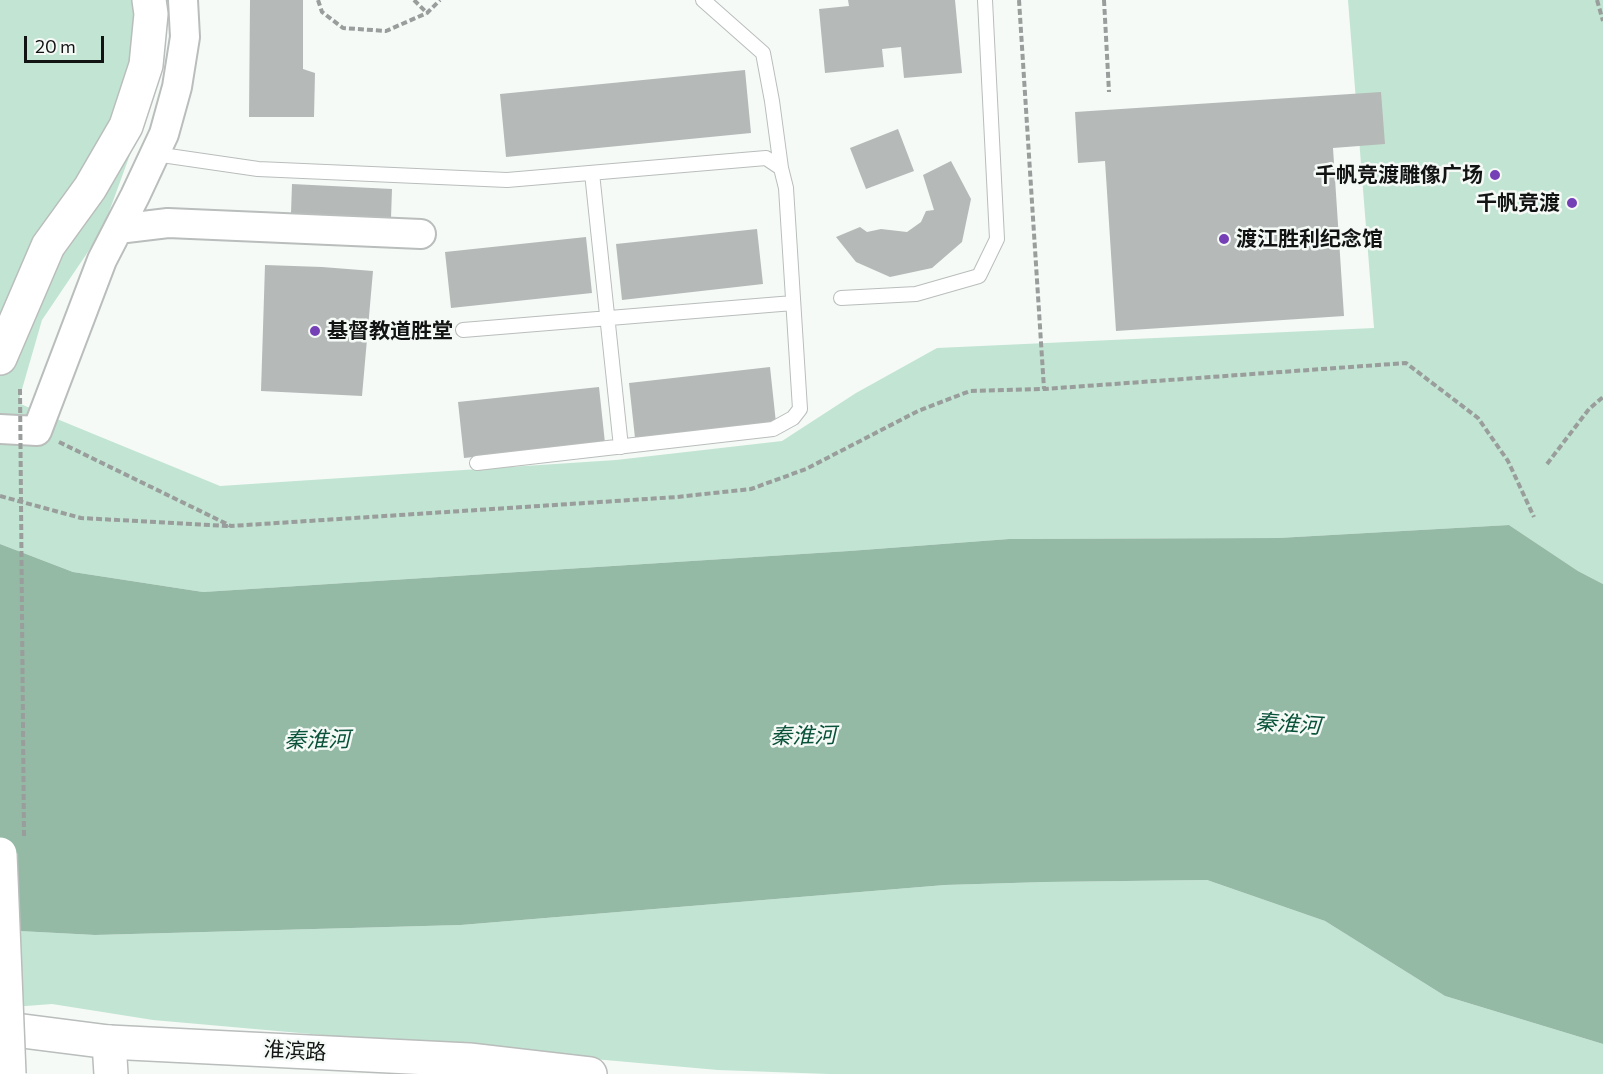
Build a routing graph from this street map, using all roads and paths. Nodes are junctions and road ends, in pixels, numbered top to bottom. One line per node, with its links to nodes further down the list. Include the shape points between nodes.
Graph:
1 (149, 0): 22 (main road, via 146,65 126,126 90,188 48,246)
2 (183, 0): 14 (street, via 185,37 177,87)
3 (318, 0): 11 (path, via 322,12 343,28 386,31)
4 (414, 0): 11 (path)
5 (440, 0): 11 (path)
6 (703, 0): 15 (lane, via 763,53)
7 (985, 0): 19 (lane, via 997,239 980,276 916,294)
8 (1019, 0): 25 (path)
9 (1104, 0): 13 (path)
10 (1597, 0): 12 (path)
11 (427, 13)
12 (1603, 21)
13 (1109, 92)
14 (155, 154): 16 (lane, via 258,169 507,180); 17 (street)
15 (781, 168): 16 (lane, via 766,158); 20 (lane, via 786,188)
16 (592, 172): 28 (lane)
17 (118, 230): 18 (street, via 168,223); 27 (street, via 102,260 37,431)
18 (421, 234)
19 (841, 298)
20 (793, 303): 21 (lane); 28 (lane, via 800,409 793,418 773,429)
21 (464, 330)
22 (0, 358)
23 (1406, 363): 32 (path, via 1478,418 1508,461)
24 (20, 389): 34 (path, bridge)
25 (1044, 389)
26 (1603, 398): 30 (path)
27 (0, 429)
28 (621, 447): 29 (lane)
29 (477, 463)
30 (1547, 464)
31 (0, 496): 33 (path, via 81,518)
32 (1534, 517)
33 (231, 526)
34 (12, 848): 37 (main road, bridge)
35 (0, 1028): 36 (main road, 淮滨路)
36 (109, 1041): 38 (main road); 39 (main road, 淮滨路, via 469,1059)
37 (9, 1074)
38 (111, 1074)
39 (590, 1074)

